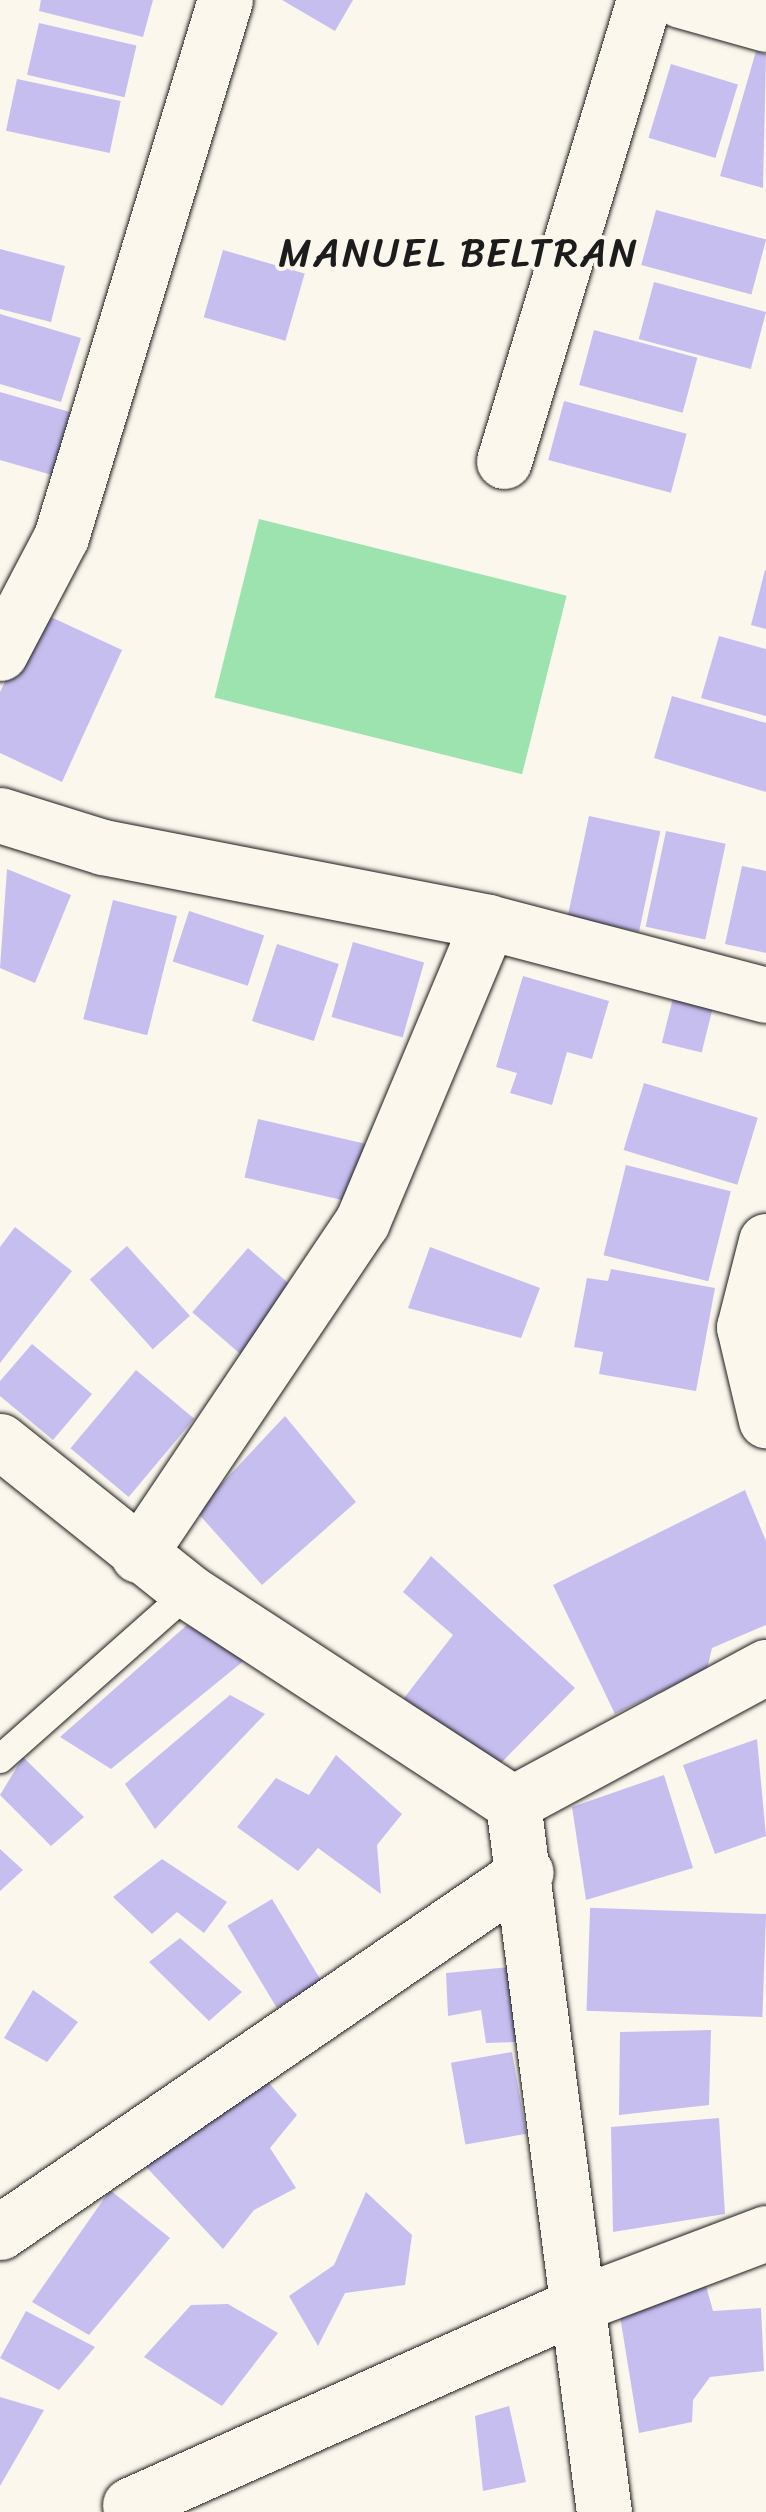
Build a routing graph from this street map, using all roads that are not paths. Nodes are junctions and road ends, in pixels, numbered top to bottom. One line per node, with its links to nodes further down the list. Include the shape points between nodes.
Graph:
1 (225, 0): 6 (street, via 61,536)
2 (644, 0): 5 (street)
3 (680, 0): 4 (street)
4 (766, 24)
5 (504, 461)
6 (0, 652)
7 (0, 815): 8 (street, via 140,855)
8 (488, 922): 9 (street); 13 (street, via 362,1222)
9 (766, 995)
10 (766, 1241): 11 (street, via 744,1327)
11 (766, 1420)
12 (0, 1442): 13 (street)
13 (138, 1555): 14 (street)
14 (188, 1592): 16 (lane); 17 (street)
15 (766, 1667): 17 (street)
16 (0, 1759)
17 (513, 1802): 18 (street)
18 (526, 1872): 19 (street); 21 (street)
19 (0, 2232)
20 (766, 2233): 21 (street)
21 (580, 2303): 22 (street); 23 (street)
22 (130, 2505)
23 (604, 2512)

